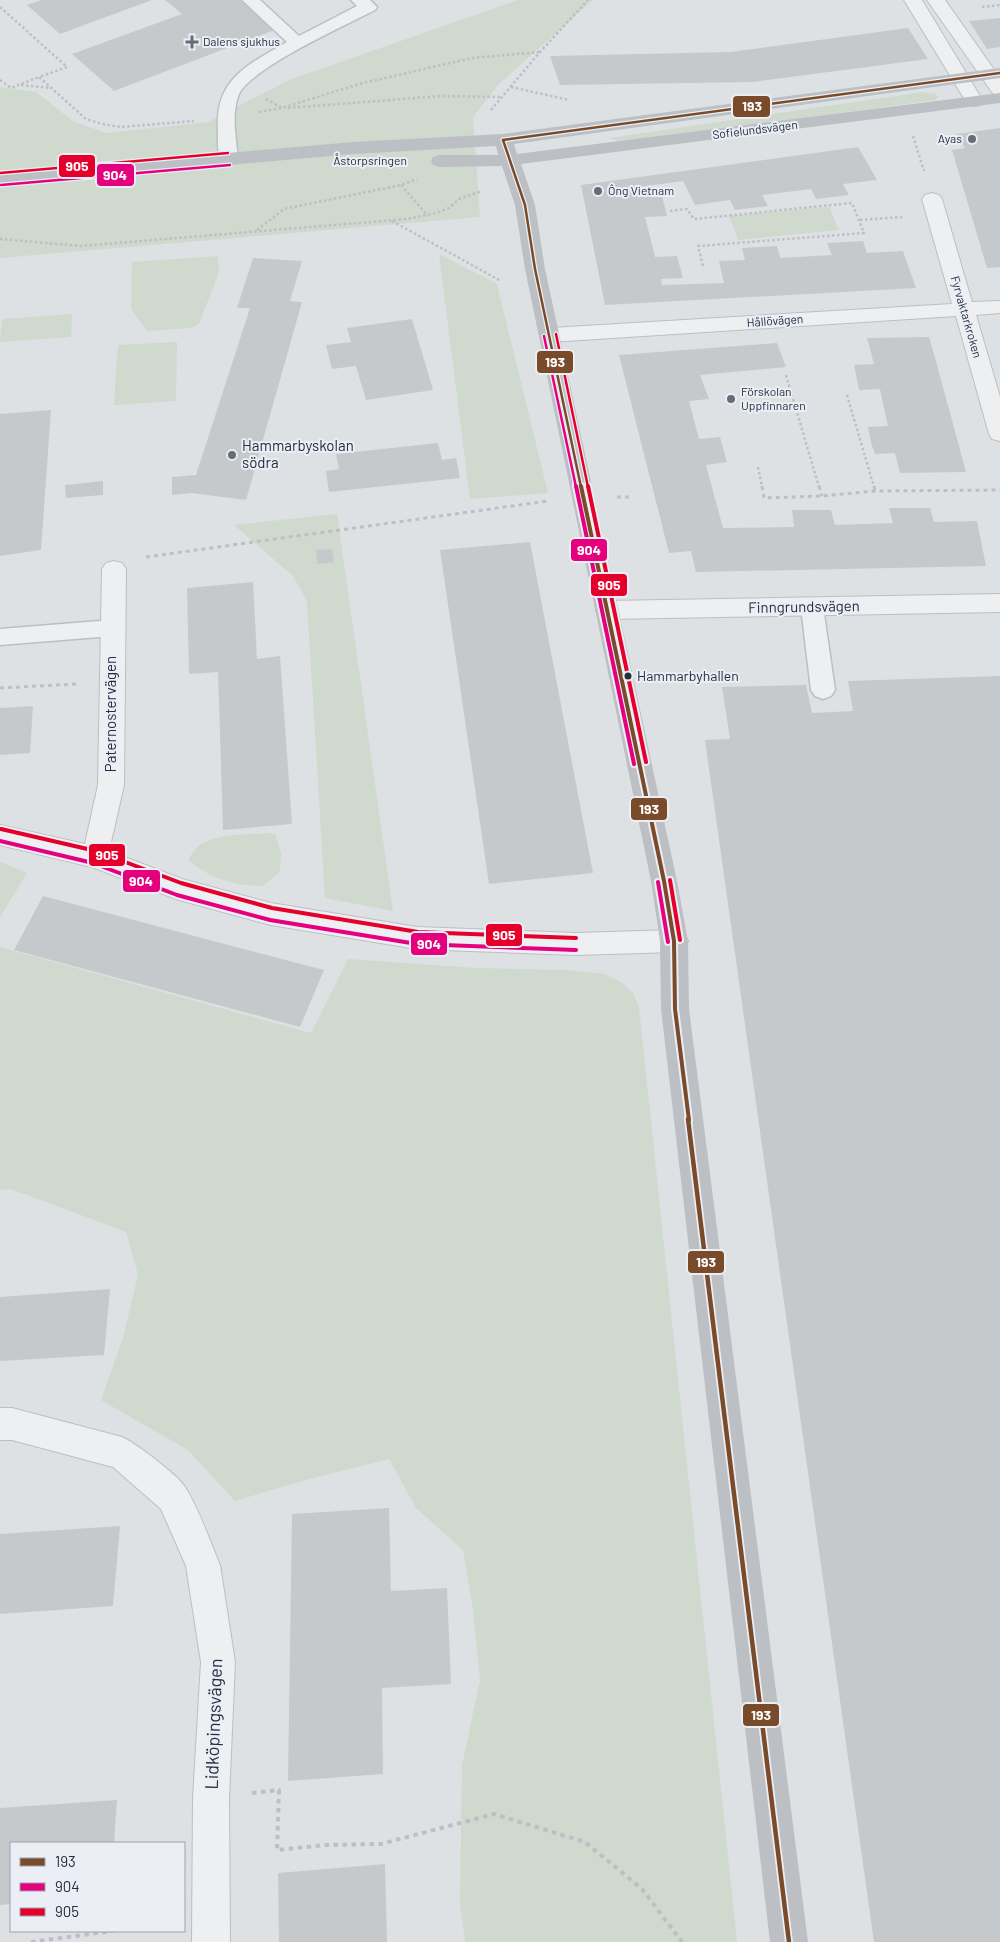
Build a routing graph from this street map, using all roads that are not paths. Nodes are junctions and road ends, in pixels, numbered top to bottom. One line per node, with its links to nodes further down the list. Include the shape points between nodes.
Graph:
1 (250, 0): 5 (lane)
2 (359, 0): 5 (lane, via 368,8)
3 (913, 0): 7 (street)
4 (936, 0): 6 (street)
5 (298, 44): 12 (lane, via 256,67 233,89 226,117)
6 (994, 74): 7 (street, Sofielundsvägen); 8 (street)
7 (962, 79): 10 (street); 11 (street, Sofielundsvägen)
8 (1000, 91)
9 (1000, 98): 10 (street, Sofielundsvägen)
10 (974, 101): 13 (street, Sofielundsvägen)
11 (503, 140): 12 (street, Åstorpsringen); 13 (street)
12 (229, 159): 13 (street, Åstorpsringen, via 351,162); 14 (street, Åstorpsringen)
13 (511, 160): 18 (street, via 520,186)
14 (0, 179)
15 (932, 199): 17 (street, Fyrvaktarkroken)
16 (1000, 307): 17 (street, Hållövägen)
17 (964, 309): 18 (street, Hållövägen); 19 (street, Fyrvaktarkroken)
18 (550, 335): 23 (street)
19 (1000, 434)
20 (114, 570): 24 (street, Paternostervägen)
21 (1000, 603): 22 (street, Finngrundsvägen)
22 (812, 607): 23 (street, Finngrundsvägen); 26 (lane)
23 (608, 610): 29 (street)
24 (112, 628): 25 (lane); 28 (street, Paternostervägen, via 111,785)
25 (0, 637)
26 (823, 690)
27 (0, 835): 28 (street)
28 (95, 858): 29 (street, via 179,889 271,914 417,938 576,944)
29 (674, 941): 32 (street, via 674,1009)
30 (0, 1424): 31 (street, Lidköpingsvägen, via 12,1424 122,1453 173,1496 203,1565 218,1662 211,1798)
31 (211, 1942)
32 (789, 1942)

